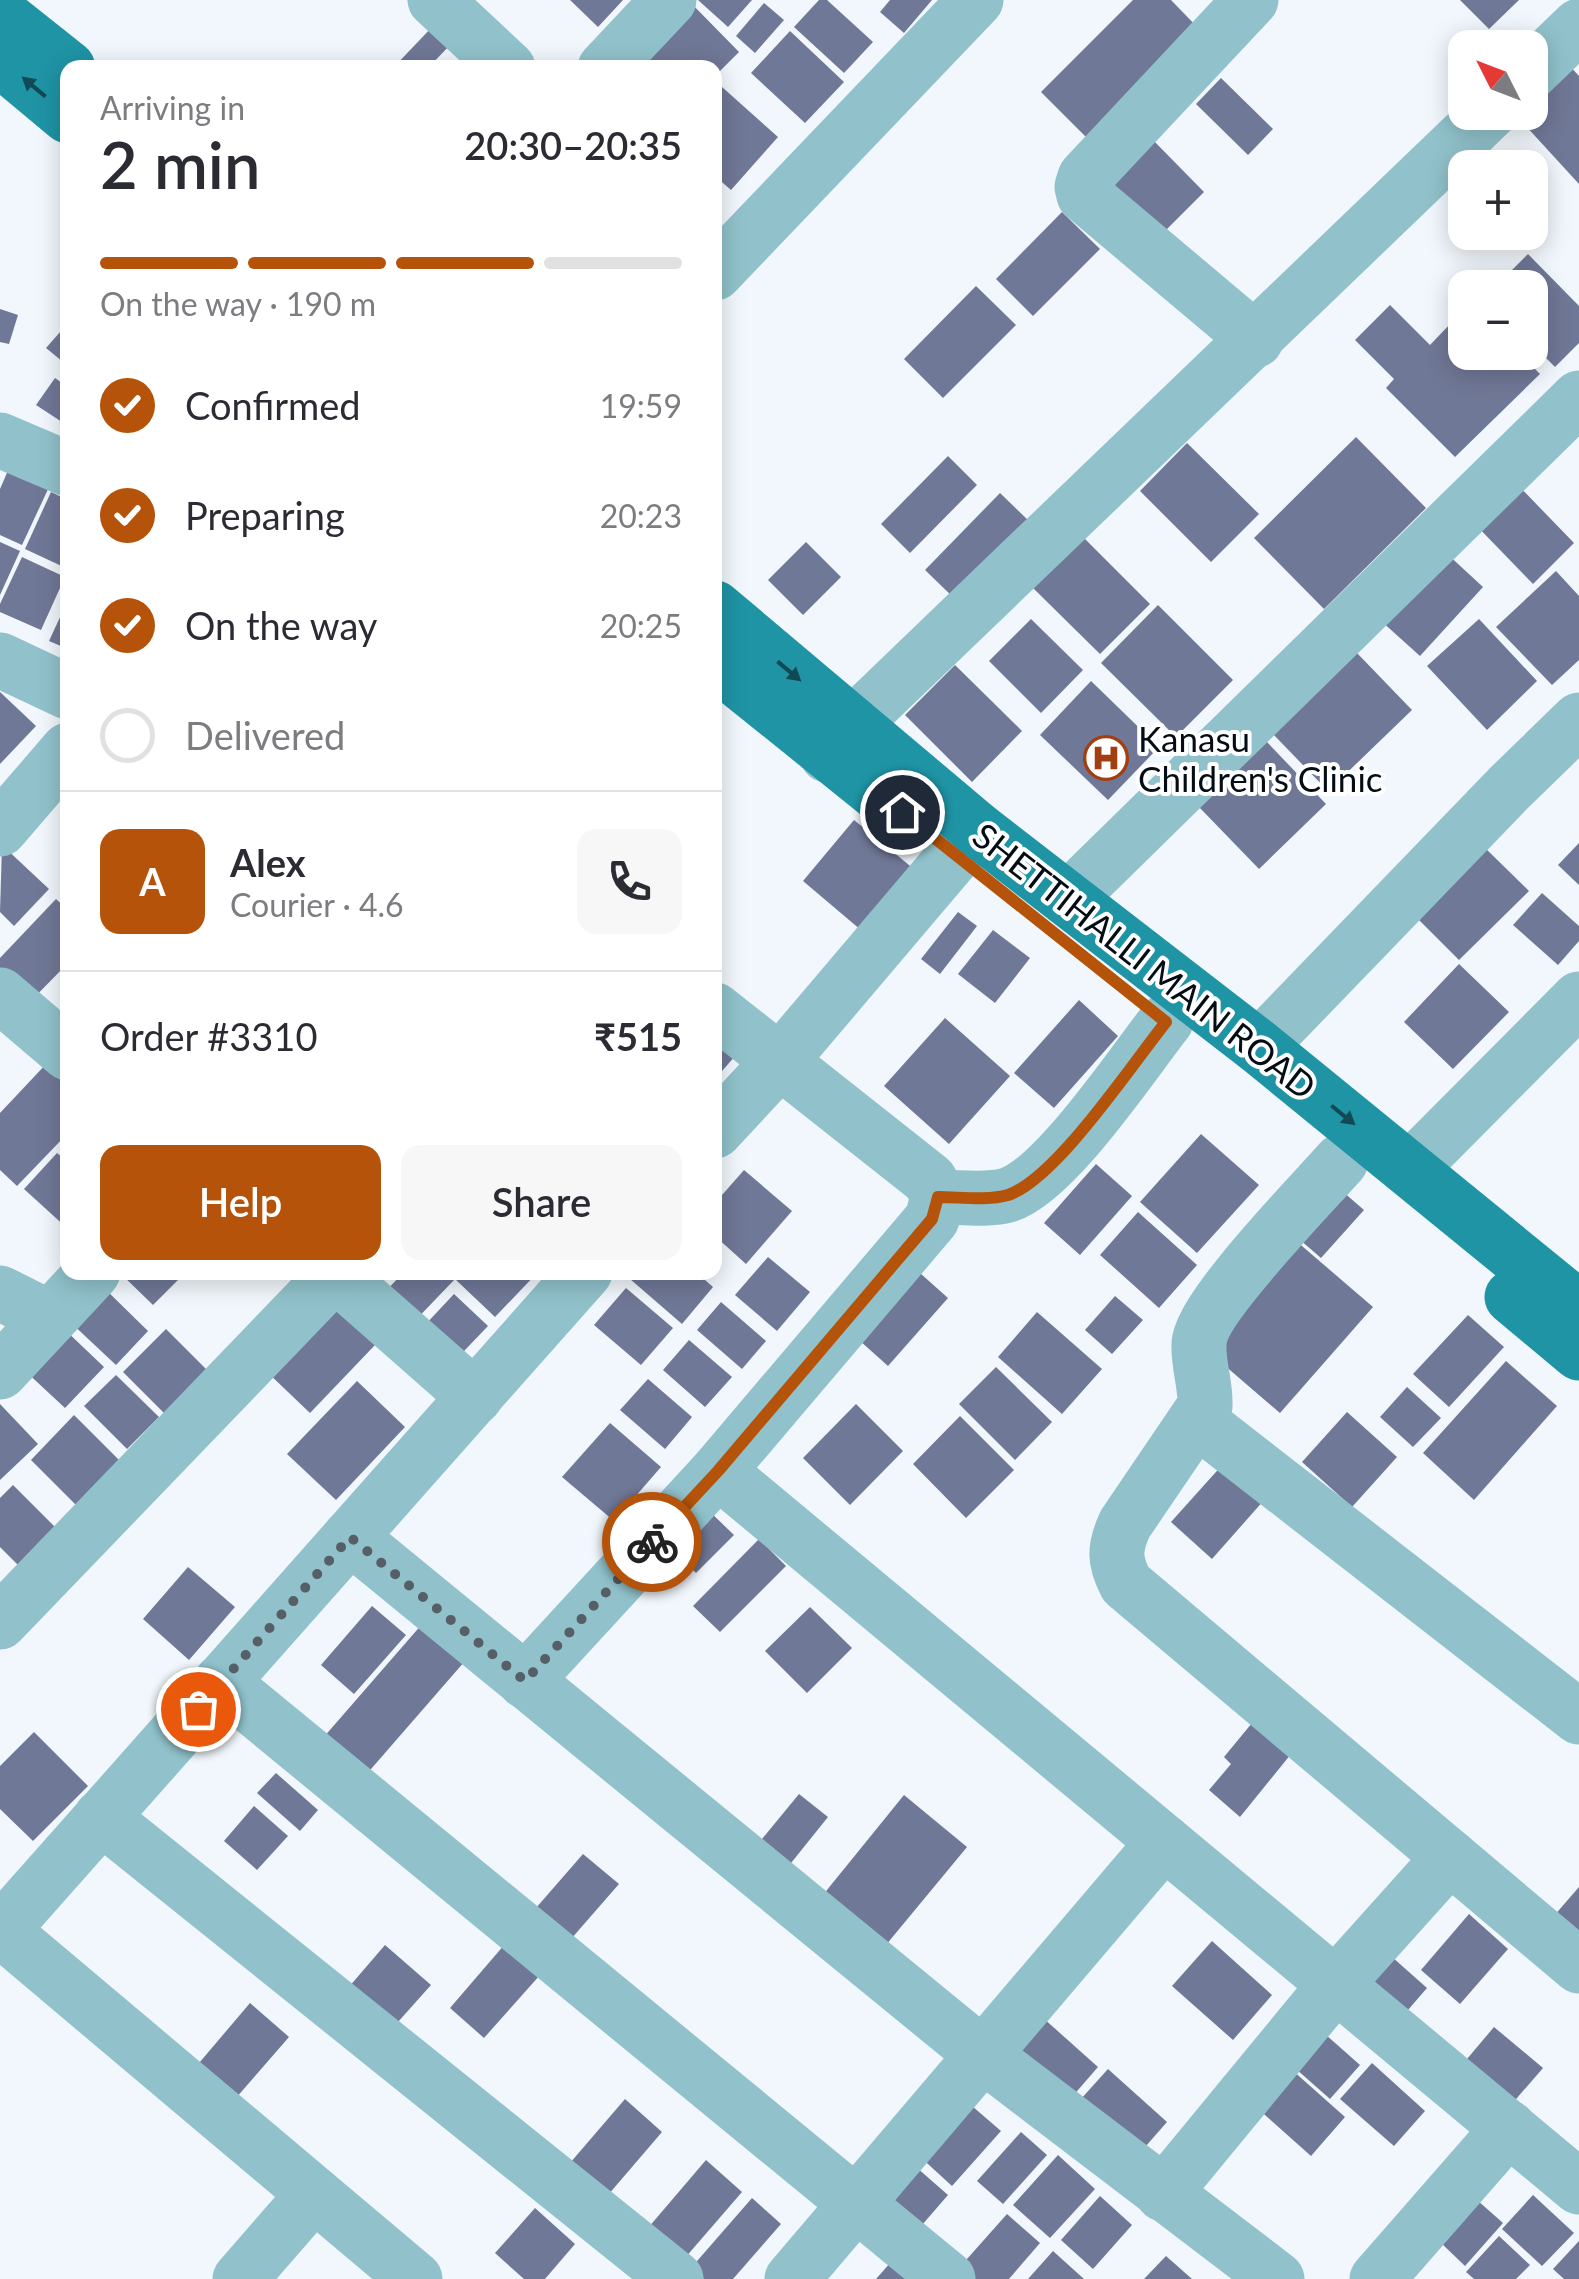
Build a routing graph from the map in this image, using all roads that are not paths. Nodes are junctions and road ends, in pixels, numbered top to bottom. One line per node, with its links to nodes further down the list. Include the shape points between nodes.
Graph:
1 (435, 0): 9 (street)
2 (669, 0): 10 (street)
3 (976, 0): 14 (street)
4 (1251, 0): 15 (street, via 1085,176 1082,187)
5 (0, 14): 11 (main road)
6 (1579, 26): 7 (street)
7 (1548, 56)
8 (0, 59): 12 (main road, one-way to 8)
9 (499, 60)
10 (613, 60)
11 (60, 62)
12 (60, 109)
13 (1472, 130): 15 (street)
14 (722, 266)
15 (1256, 340): 24 (street)
16 (1579, 398): 28 (street)
17 (0, 440): 18 (street)
18 (60, 466)
19 (722, 615): 24 (main road, SHETTIHALLI MAIN ROAD, one-way to 24)
20 (0, 660): 22 (street)
21 (722, 666): 24 (main road, SHETTIHALLI MAIN ROAD)
22 (60, 688)
23 (1579, 720): 34 (street)
24 (839, 740): 27 (main road, SHETTIHALLI MAIN ROAD)
25 (60, 759): 26 (street)
26 (0, 829)
27 (967, 842): 28 (main road, SHETTIHALLI MAIN ROAD); 32 (main road, SHETTIHALLI MAIN ROAD); 35 (street)
28 (1068, 899): 34 (main road, SHETTIHALLI MAIN ROAD)
29 (0, 995): 33 (street)
30 (1579, 999): 38 (street)
31 (722, 1015): 35 (street)
32 (1166, 1022): 37 (main road, SHETTIHALLI MAIN ROAD); 39 (street, via 1062,1153 1026,1187 1006,1196)
33 (60, 1036)
34 (1258, 1048): 38 (main road, SHETTIHALLI MAIN ROAD, one-way to 38)
35 (780, 1060): 36 (street); 39 (street, via 930,1180)
36 (722, 1123)
37 (1341, 1161): 47 (main road, SHETTIHALLI MAIN ROAD); 50 (street, via 1211,1311 1198,1343 1206,1384)
38 (1410, 1169): 45 (main road, SHETTIHALLI MAIN ROAD)
39 (938, 1197): 51 (street, via 932,1219)
40 (86, 1280): 46 (street)
41 (327, 1280): 53 (street)
42 (342, 1280): 49 (street)
43 (579, 1280): 49 (street)
44 (0, 1293): 46 (street)
45 (1573, 1293)
46 (50, 1318): 48 (street)
47 (1579, 1353)
48 (0, 1372)
49 (475, 1397): 52 (street)
50 (1197, 1420): 56 (street); 59 (street, via 1125,1524 1116,1565 1126,1584)
51 (718, 1471): 54 (street); 58 (street)
52 (350, 1537): 54 (street); 55 (street)
53 (0, 1622)
54 (525, 1681): 63 (street)
55 (222, 1682): 57 (street); 68 (street)
56 (1579, 1717)
57 (102, 1817): 60 (street); 71 (street)
58 (1164, 1842): 62 (street); 63 (street)
59 (1450, 1858): 61 (street); 62 (street)
60 (0, 1931): 66 (street)
61 (1579, 1966)
62 (1336, 1984): 64 (street); 67 (street)
63 (983, 2056): 67 (street); 68 (street)
64 (1509, 2128): 65 (street); 75 (street)
65 (1579, 2187)
66 (314, 2194): 69 (street); 70 (street)
67 (1162, 2194): 74 (street)
68 (856, 2204): 72 (street); 73 (street)
69 (240, 2279)
70 (415, 2279)
71 (676, 2279)
72 (792, 2279)
73 (948, 2279)
74 (1277, 2279)
75 (1378, 2279)

